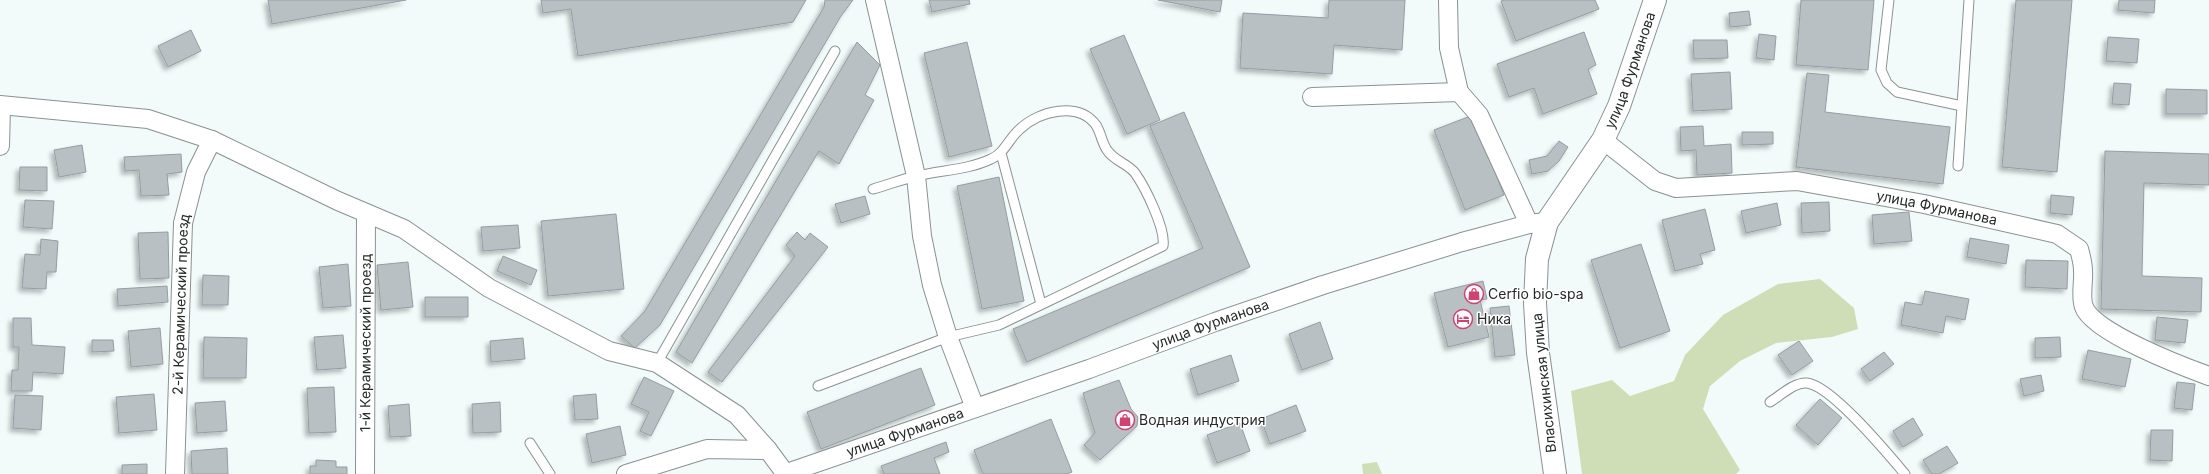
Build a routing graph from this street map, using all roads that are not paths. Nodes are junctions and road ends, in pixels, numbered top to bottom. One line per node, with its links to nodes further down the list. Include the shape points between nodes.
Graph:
1 (875, 0): 16 (street)
2 (1448, 0): 7 (street, via 1449,48)
3 (1654, 0): 12 (street, улица Фурманова, via 1619,106)
4 (1889, 0): 10 (lane, via 1881,70 1887,83 1897,92)
5 (1969, 0): 10 (lane)
6 (835, 51): 22 (lane)
7 (1459, 92): 8 (street); 19 (street, via 1479,115)
8 (1312, 97)
9 (0, 105): 11 (street, via 148,119); 13 (street)
10 (1962, 106): 15 (lane)
11 (212, 140): 18 (street); 29 (street, 2-й Керамический проезд, via 196,172 183,223)
12 (1603, 140): 19 (street, улица Фурманова); 23 (street, улица Фурманова, via 1655,181 1676,188 1797,181 1924,204 2057,234 2079,249 2083,269 2083,307 2090,316 2126,341 2173,363)
13 (0, 146)
14 (1001, 153): 16 (lane, via 966,167); 20 (lane); 20 (lane, via 1020,128 1047,113 1072,110 1086,115 1096,126 1107,150 1118,161 1129,166 1137,176 1160,226 1163,246)
15 (1958, 166)
16 (916, 176): 17 (lane); 21 (street, via 922,236 932,285)
17 (873, 189)
18 (366, 213): 22 (street, via 404,229 489,288 609,351); 30 (street, 1-й Керамический проезд)
19 (1538, 223): 26 (street, улица Фурманова, via 1462,242 1323,285); 34 (street, Власихинская улица, via 1535,303 1538,353)
20 (1041, 304): 21 (lane, via 999,325)
21 (948, 337): 24 (lane); 26 (street)
22 (657, 363): 28 (street, via 737,415)
23 (2209, 376)
24 (818, 386)
25 (1770, 402): 35 (lane, via 1798,384 1817,386 1861,423)
26 (975, 408): 33 (street, улица Фурманова)
27 (530, 443): 31 (lane)
28 (768, 450): 32 (street, via 707,449); 33 (street)
29 (175, 474)
30 (365, 474)
31 (550, 474)
32 (626, 474)
33 (785, 474)
34 (1555, 474)
35 (1905, 474)

